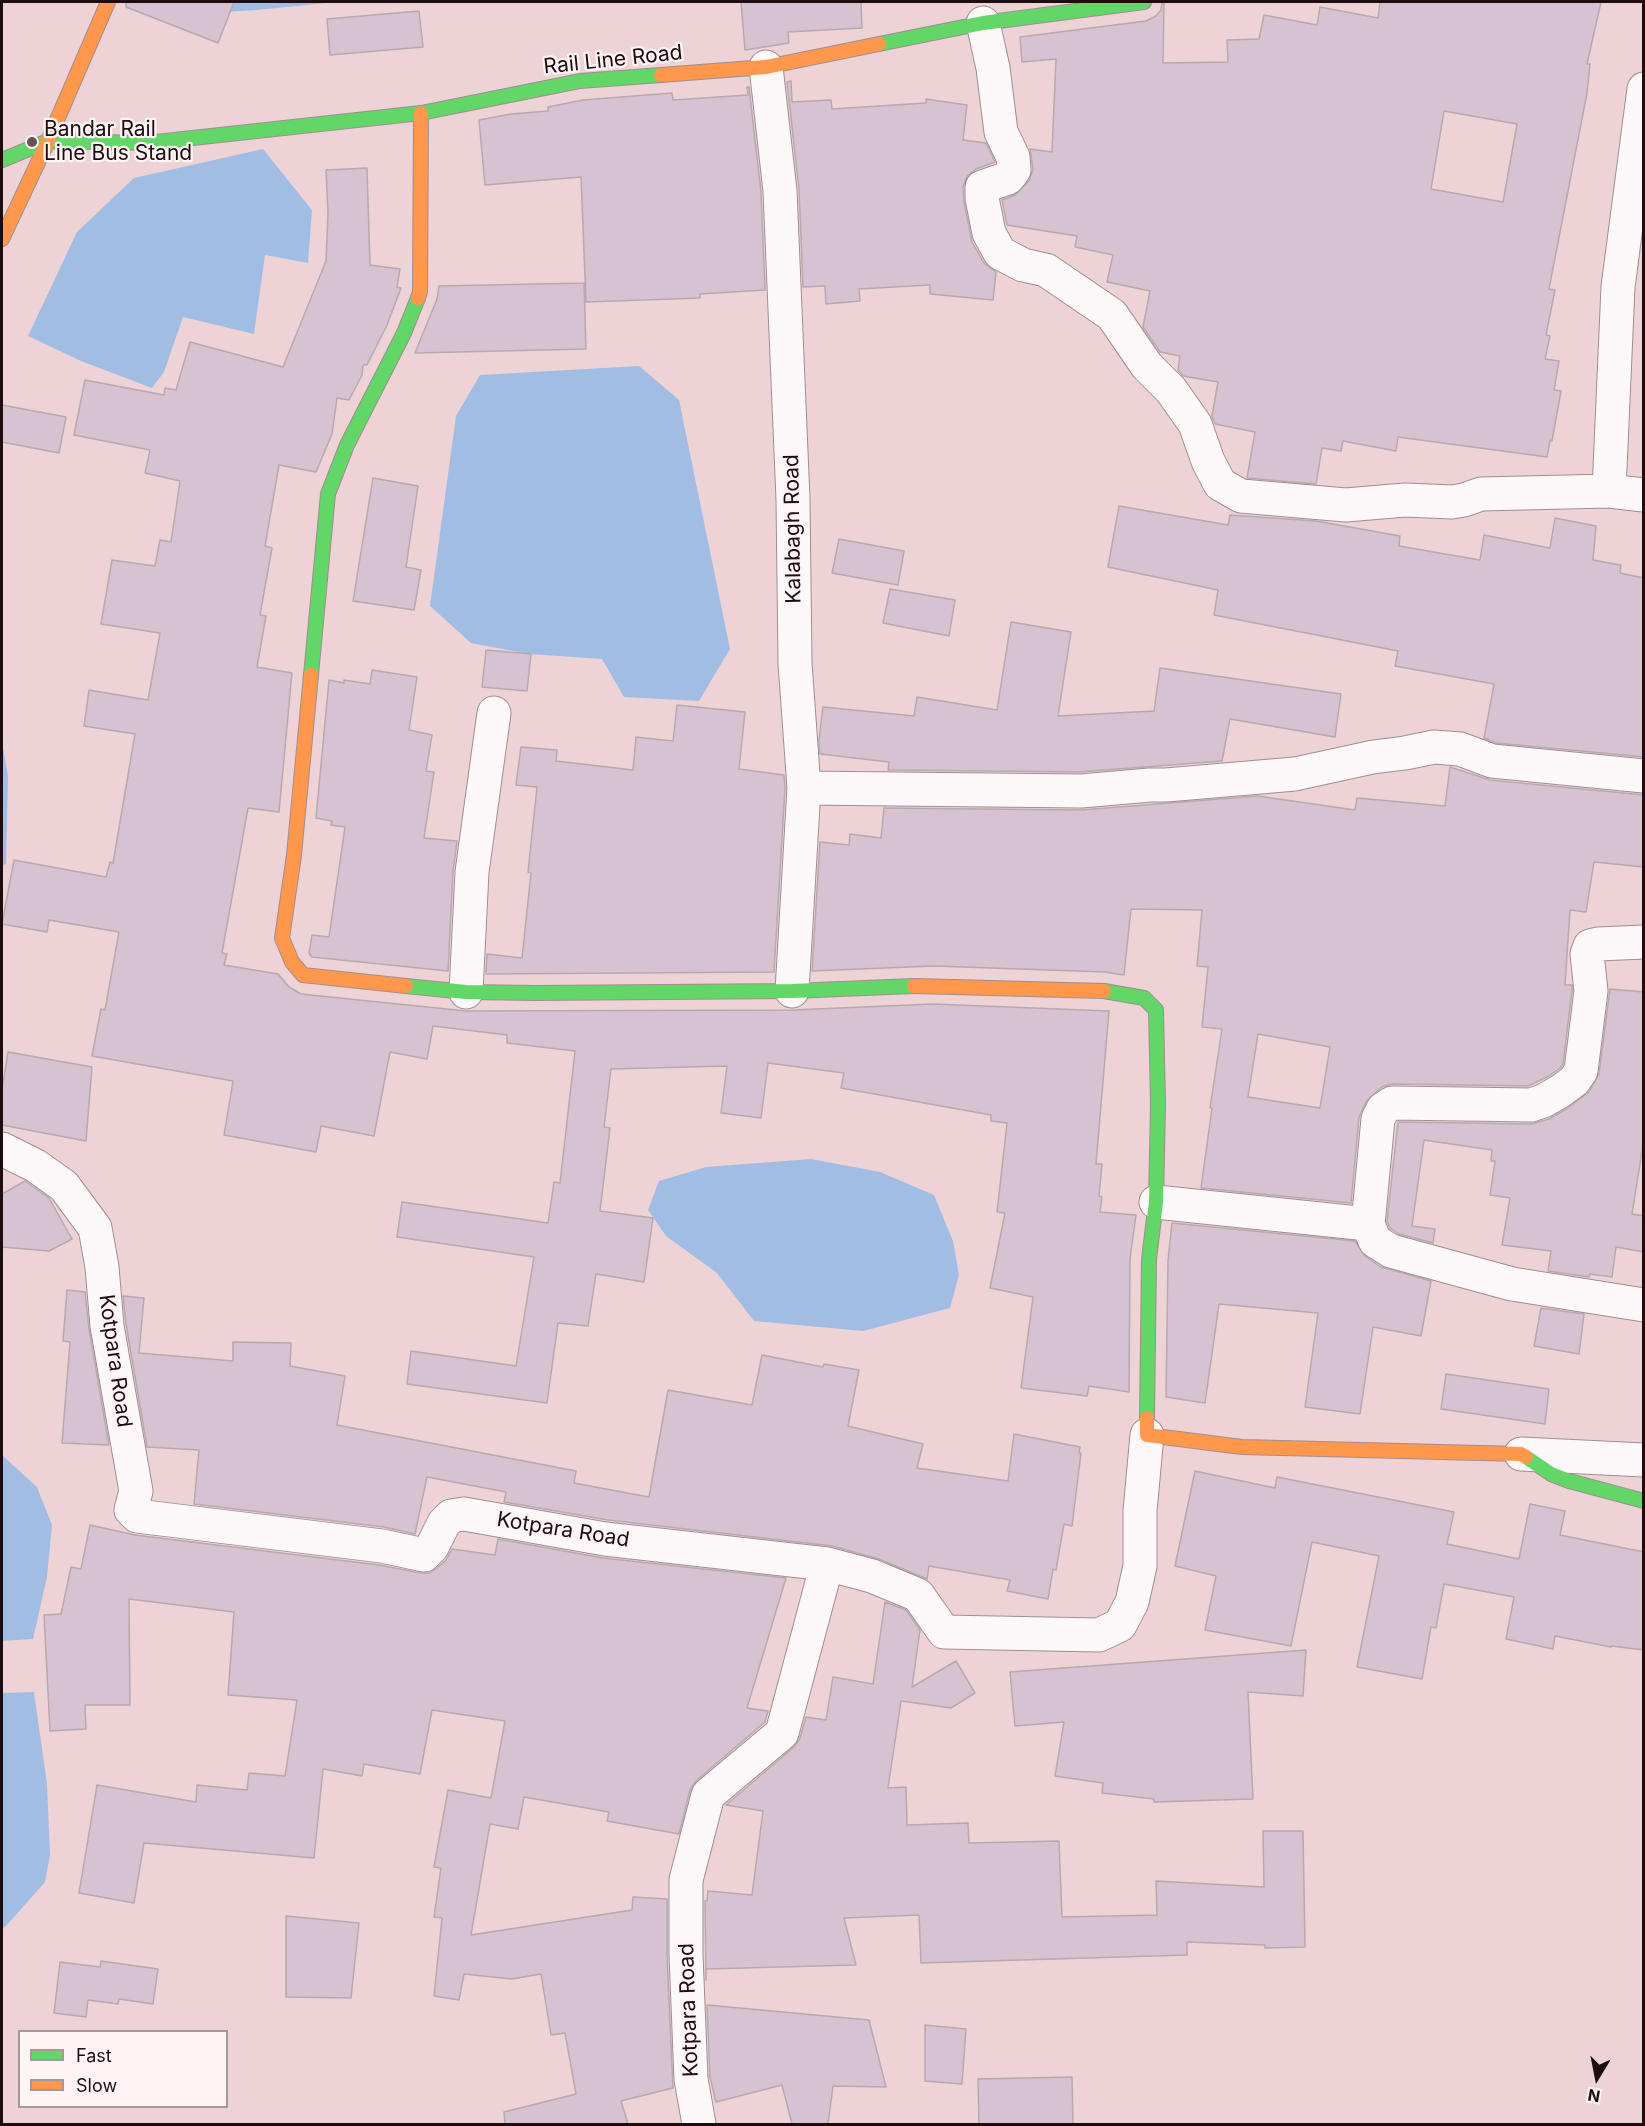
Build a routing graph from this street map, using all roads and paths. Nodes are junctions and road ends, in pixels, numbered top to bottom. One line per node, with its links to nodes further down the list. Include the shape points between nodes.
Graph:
1 (108, 2): 7 (street)
2 (1144, 2): 3 (street, Rail Line Road)
3 (983, 23): 4 (street, Rail Line Road); 10 (street, via 1002,132 1014,170 1008,178 982,187 994,243 1000,253 1023,265 1046,270 1112,315 1147,366 1171,390 1195,424 1220,484 1241,496 1346,505 1405,500 1452,502 1481,494)
4 (766, 67): 6 (street, Rail Line Road, via 580,81); 14 (street, Kalabagh Road, via 780,191 793,499 795,663)
5 (1644, 89): 10 (street, via 1618,287)
6 (422, 113): 7 (street, Rail Line Road, via 147,142); 17 (street, via 420,292 404,333 347,445 328,494 294,855 282,938 292,962 303,975)
7 (48, 141): 8 (street); 9 (street)
8 (2, 160)
9 (2, 239)
10 (1609, 491): 11 (street)
11 (1644, 495)
12 (494, 713): 17 (street, via 472,872)
13 (1644, 776): 14 (street, via 1492,761 1460,749 1434,747 1295,774 1081,791)
14 (804, 788): 16 (street, Kalabagh Road)
15 (1644, 942): 20 (street, via 1590,946 1587,954 1591,991 1581,1071 1558,1092 1531,1105 1392,1103 1383,1109 1378,1119)
16 (792, 991): 17 (street); 19 (street, via 933,985 1104,991 1144,998 1156,1010)
17 (466, 992)
18 (2, 1149): 26 (street, Kotpara Road, via 64,1186 95,1228 107,1326 136,1491 131,1510 137,1516 424,1555 444,1523 451,1516 464,1514 605,1539)
19 (1156, 1202): 20 (street); 22 (street, via 1149,1259)
20 (1368, 1224): 21 (street, via 1375,1241 1392,1251 1512,1284)
21 (1644, 1305)
22 (1148, 1435): 23 (street, via 1242,1447); 26 (street, via 1140,1511 1140,1566 1132,1602 1120,1625 1099,1635 944,1632 918,1595 872,1576)
23 (1521, 1454): 24 (street); 25 (street, via 1569,1481)
24 (1644, 1460)
25 (1644, 1501)
26 (827, 1564): 27 (street, Kotpara Road, via 782,1733 708,1795 686,1880 691,2079)
27 (699, 2124)

